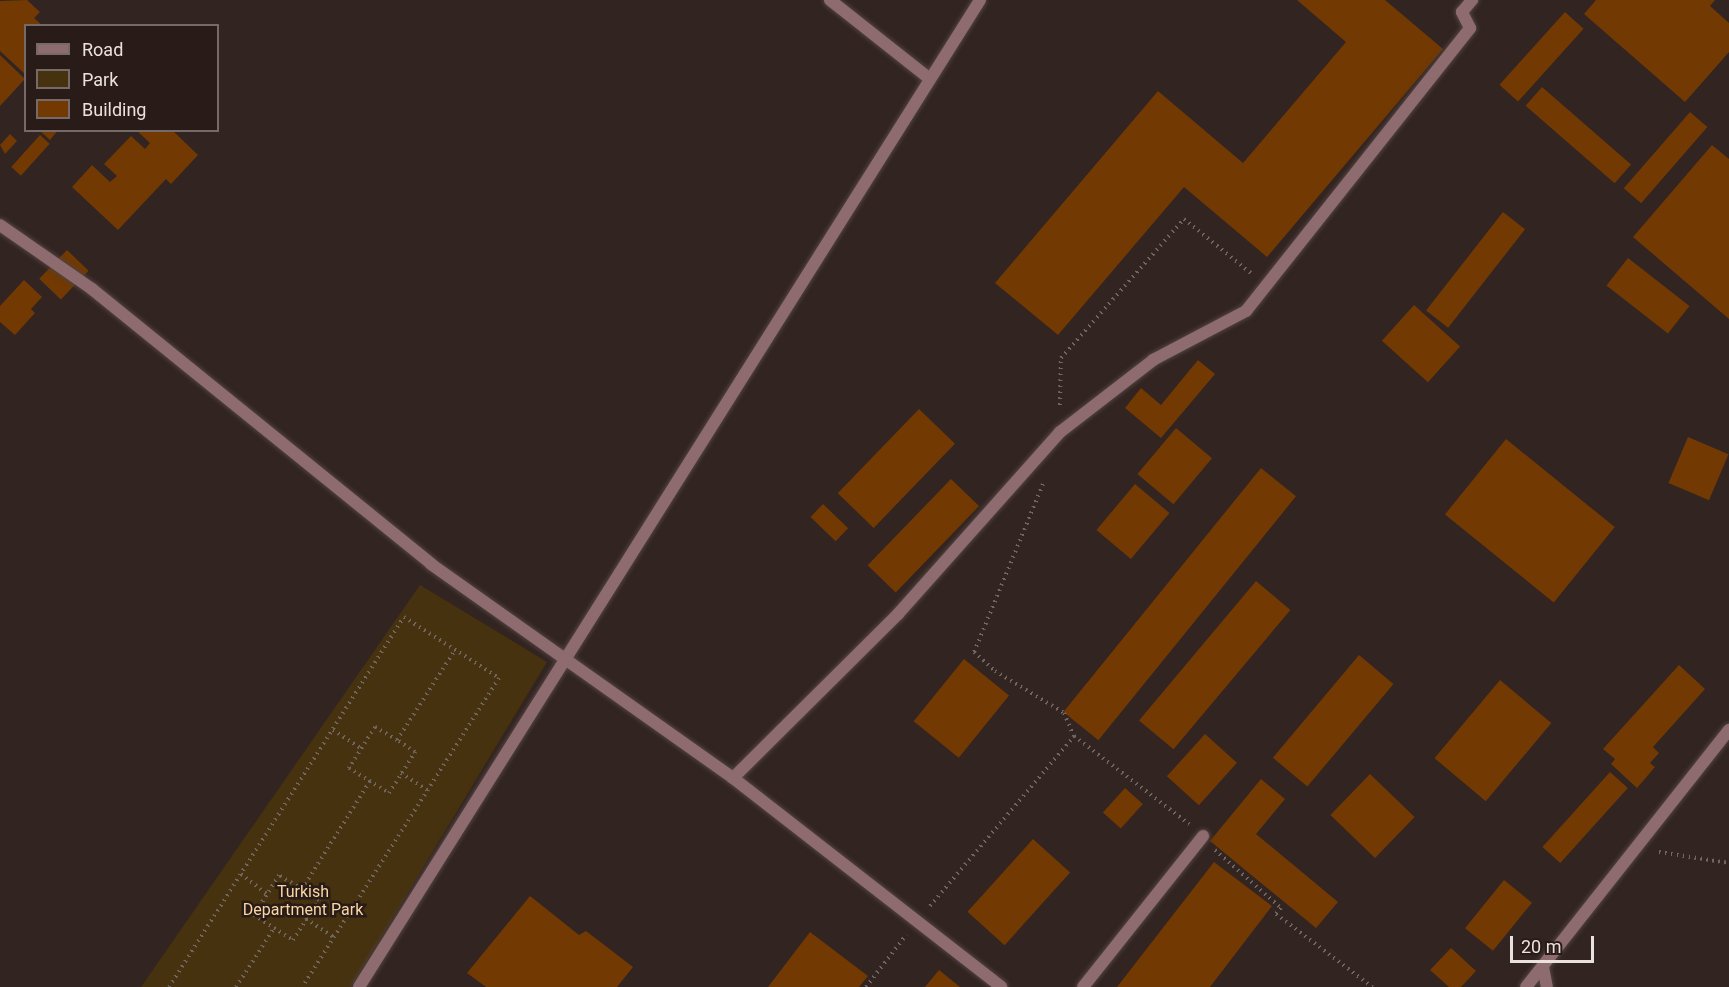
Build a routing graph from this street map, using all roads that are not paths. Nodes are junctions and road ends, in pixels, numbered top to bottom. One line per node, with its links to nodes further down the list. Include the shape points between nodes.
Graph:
1 (830, 0): 4 (street)
2 (980, 0): 4 (street)
3 (1472, 0): 8 (street, via 1462,12 1470,28 1246,311 1153,360 1060,432 898,614)
4 (930, 79): 6 (street)
5 (0, 225): 6 (street, via 92,289 431,564)
6 (564, 658): 8 (street); 11 (street)
7 (1729, 730): 10 (street)
8 (733, 778): 12 (street)
9 (1203, 836): 13 (street)
10 (1543, 967): 14 (street); 15 (street)
11 (359, 987)
12 (1000, 987)
13 (1083, 987)
14 (1526, 987)
15 (1547, 987)

